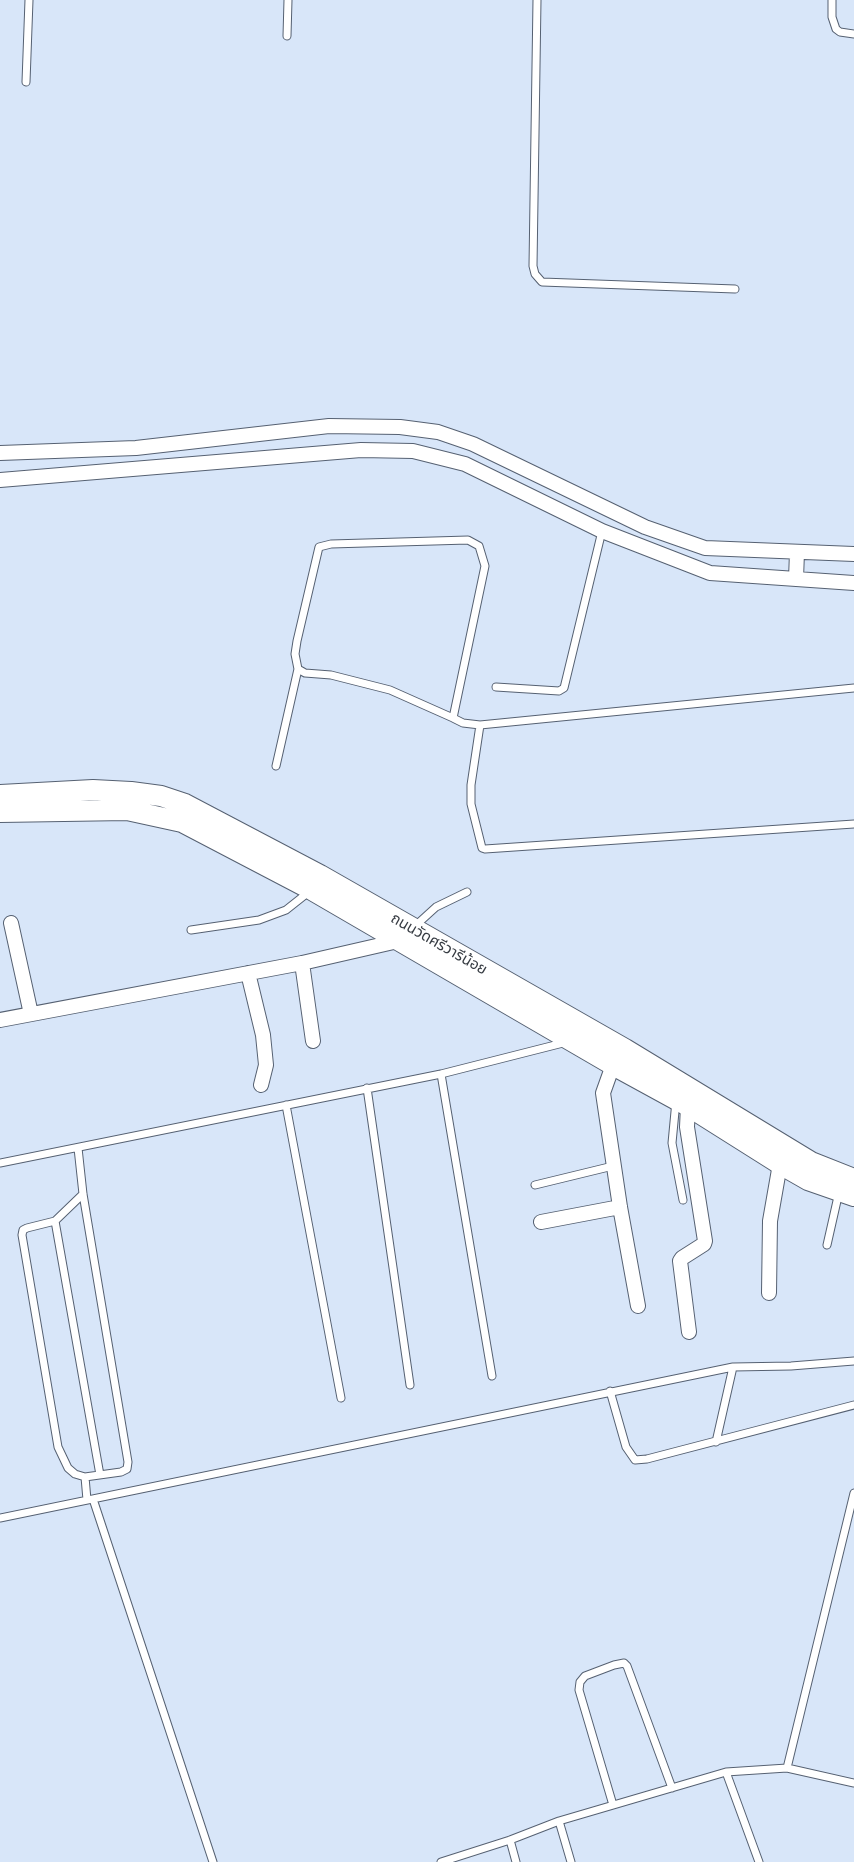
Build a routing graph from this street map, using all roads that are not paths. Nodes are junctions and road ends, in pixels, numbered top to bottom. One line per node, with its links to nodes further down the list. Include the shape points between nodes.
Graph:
1 (28, 0): 7 (lane)
2 (288, 0): 6 (lane)
3 (537, 0): 8 (lane, via 535,274 542,282)
4 (832, 0): 5 (lane, via 836,29)
5 (854, 34)
6 (287, 36)
7 (26, 82)
8 (735, 289)
9 (136, 448): 10 (street); 11 (street); 14 (street, via 329,426 400,427 438,432 473,444 645,527 705,548)
10 (0, 453)
11 (137, 469): 12 (street); 13 (street, via 362,450 413,451 465,464)
12 (0, 480)
13 (602, 531): 16 (street, via 710,574); 19 (lane, via 564,688 559,691)
14 (797, 552): 15 (street); 16 (street)
15 (854, 554)
16 (796, 579): 17 (street)
17 (854, 583)
18 (298, 669): 21 (lane, via 390,690); 21 (lane, via 294,654 319,547 325,544 468,540 479,546 485,566); 23 (lane)
19 (496, 686)
20 (854, 688): 22 (lane)
21 (452, 718): 22 (lane)
22 (480, 725): 26 (lane, via 471,804 482,848 485,849)
23 (276, 766)
24 (0, 794): 31 (main road, ถนนวัดศรีวารีน้อย, via 112,791 160,796 184,804 320,875)
25 (0, 812): 27 (main road, ถนนวัดศรีวารีน้อย, via 100,809 157,815 182,822)
26 (854, 824)
27 (312, 890): 30 (lane, via 286,910 258,920); 31 (main road, ถนนวัดศรีวารีน้อย)
28 (467, 892): 31 (lane, via 436,907)
29 (11, 922): 34 (street)
30 (191, 930)
31 (405, 935): 32 (street); 37 (main road, ถนนวัดศรีวารีน้อย); 49 (main road, ถนนวัดศรีวารีน้อย, via 625,1049 811,1162)
32 (302, 962): 33 (street); 36 (street)
33 (248, 973): 34 (street); 40 (street, via 263,1035 266,1065)
34 (31, 1014): 35 (street)
35 (0, 1020)
36 (313, 1041)
37 (572, 1041): 38 (main road, ถนนวัดศรีวารีน้อย); 39 (lane)
38 (613, 1065): 42 (main road, ถนนวัดศรีวารีน้อย); 47 (street, via 603,1093)
39 (440, 1074): 41 (lane); 61 (lane)
40 (261, 1085)
41 (367, 1088): 43 (lane); 62 (lane)
42 (682, 1103): 46 (main road, ถนนวัดศรีวารีน้อย); 51 (lane, via 672,1143); 58 (street, via 705,1241 680,1261)
43 (286, 1105): 44 (lane); 64 (lane)
44 (78, 1148): 45 (lane); 50 (lane)
45 (0, 1163)
46 (780, 1164): 49 (main road, ถนนวัดศรีวารีน้อย, via 808,1180); 56 (street, via 770,1221)
47 (613, 1166): 48 (lane); 52 (street)
48 (535, 1185)
49 (849, 1189): 55 (lane)
50 (83, 1194): 53 (lane); 67 (lane, via 128,1462 127,1469)
51 (683, 1200)
52 (620, 1207): 54 (street); 57 (street)
53 (55, 1221): 67 (lane); 68 (lane, via 27,1228 22,1235 58,1448 68,1468)
54 (541, 1222)
55 (827, 1245)
56 (769, 1293)
57 (638, 1306)
58 (690, 1332)
59 (854, 1361): 60 (lane)
60 (733, 1367): 63 (lane); 66 (lane)
61 (492, 1376)
62 (410, 1385)
63 (610, 1391): 66 (lane, via 626,1447 635,1460); 70 (lane)
64 (341, 1398)
65 (854, 1405): 66 (lane)
66 (716, 1442)
67 (100, 1475): 68 (lane)
68 (85, 1477): 70 (lane)
69 (854, 1493): 72 (lane)
70 (90, 1500): 71 (lane); 79 (lane)
71 (0, 1518)
72 (787, 1768): 73 (lane); 74 (lane)
73 (726, 1772): 75 (lane); 83 (lane)
74 (854, 1783)
75 (672, 1788): 76 (lane); 76 (lane, via 627,1666 624,1663 614,1665 585,1676 579,1690)
76 (613, 1805): 77 (lane)
77 (559, 1821): 78 (lane); 82 (lane)
78 (510, 1840): 80 (lane); 81 (lane)
79 (213, 1862)
80 (441, 1862)
81 (516, 1862)
82 (571, 1862)
83 (759, 1862)

